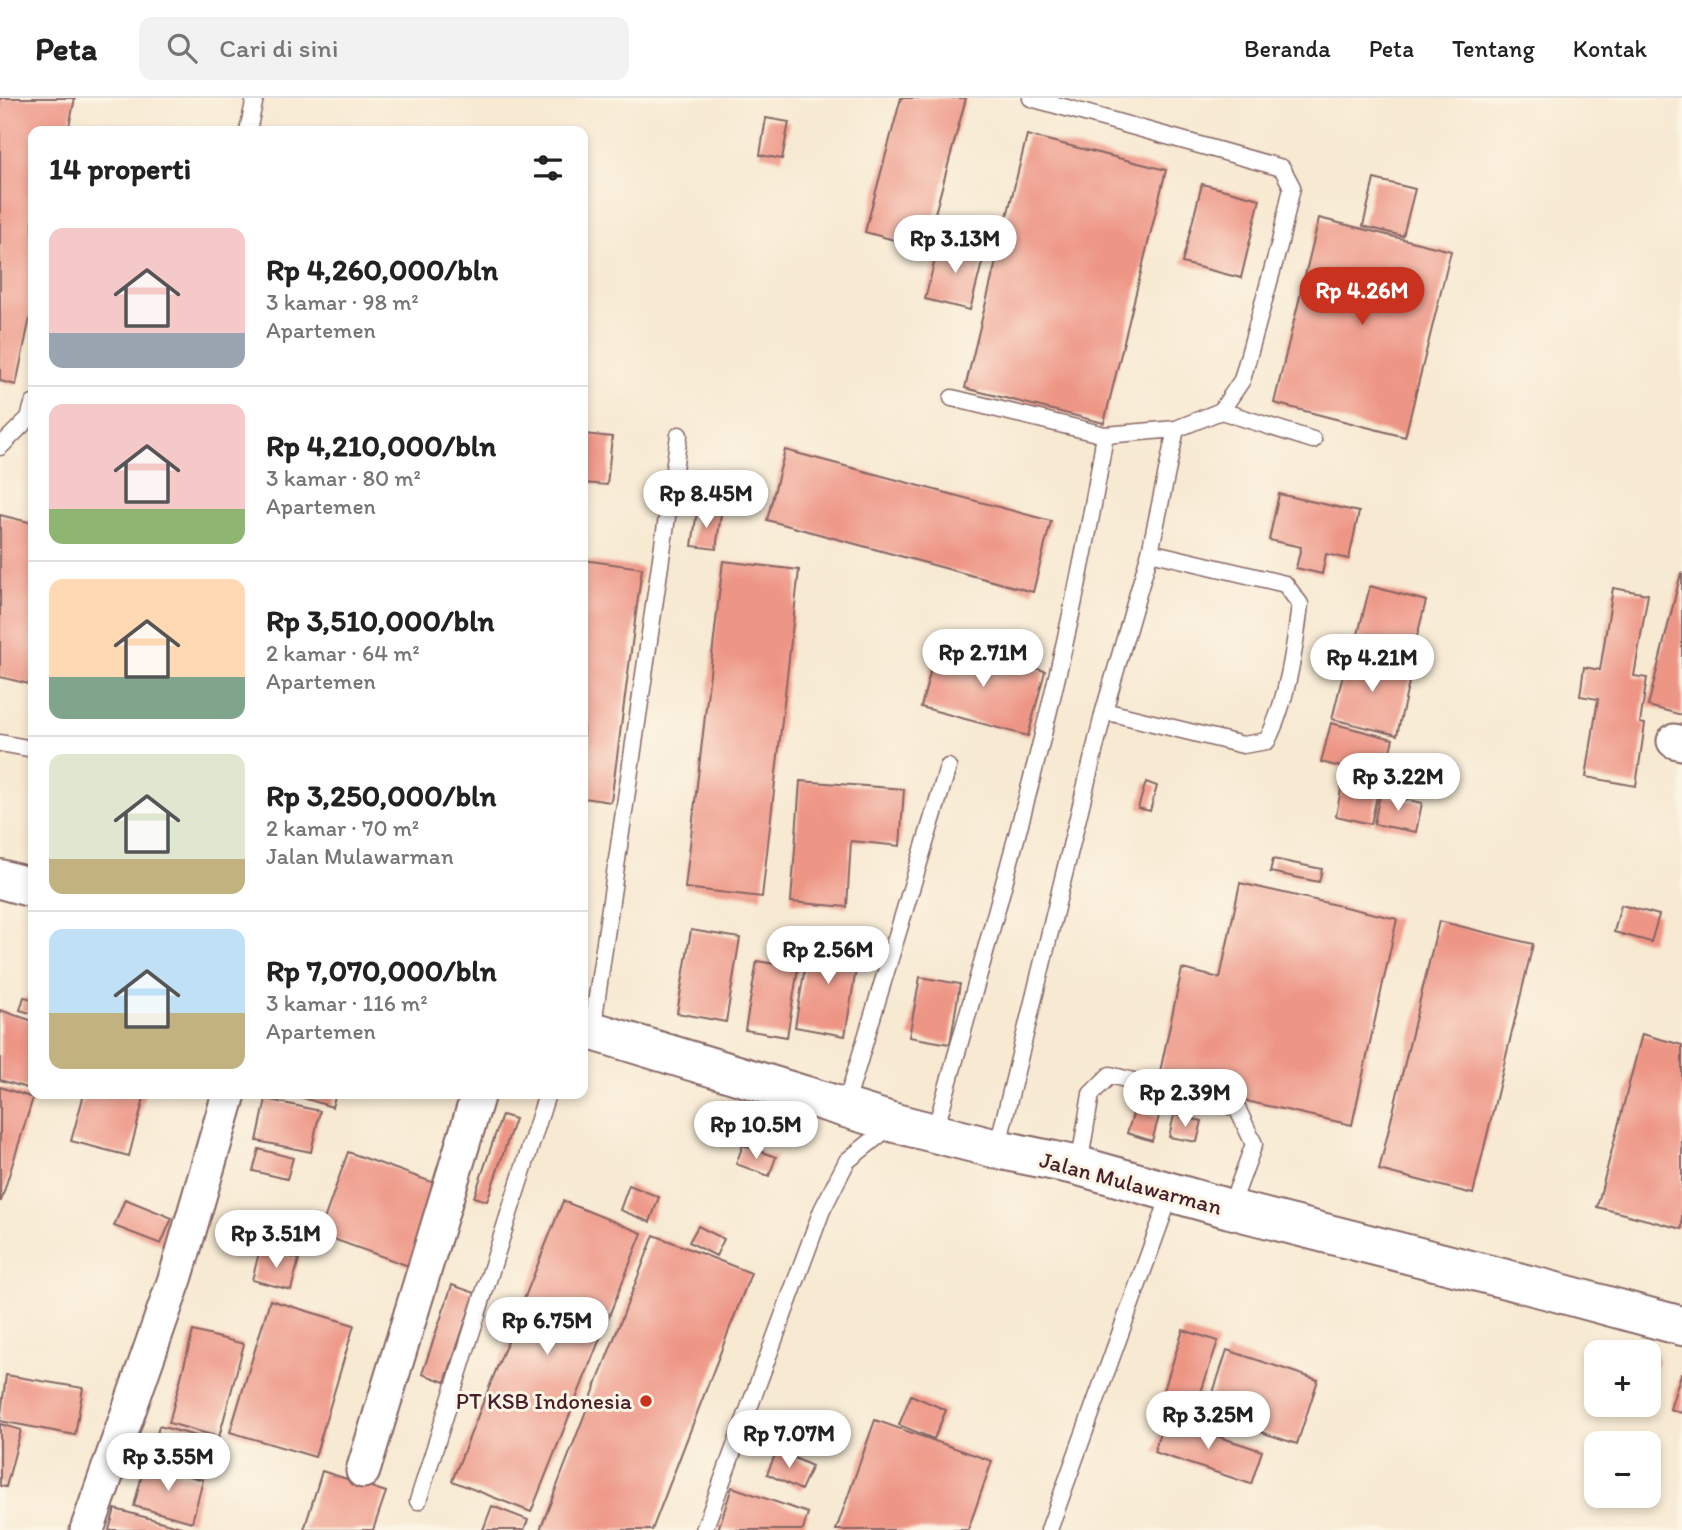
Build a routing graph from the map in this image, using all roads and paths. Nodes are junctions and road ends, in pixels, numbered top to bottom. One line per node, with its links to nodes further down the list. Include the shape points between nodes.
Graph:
1 (256, 98): 3 (lane)
2 (1031, 98): 5 (lane, via 1282,169 1292,187 1280,242 1242,380)
3 (249, 126)
4 (952, 398): 9 (lane)
5 (1221, 411): 7 (lane); 10 (lane)
6 (28, 419): 11 (lane)
7 (1176, 429): 9 (lane); 12 (lane)
8 (679, 435): 19 (lane)
9 (1105, 435): 25 (lane, via 1052,698)
10 (1313, 440)
11 (0, 447)
12 (1150, 552): 13 (lane); 13 (lane, via 1285,584 1300,604 1277,722 1266,741 1242,745)
13 (1104, 710): 26 (lane)
14 (0, 743): 15 (lane)
15 (28, 748)
16 (948, 767): 23 (lane)
17 (0, 879): 18 (highway)
18 (28, 887)
19 (588, 1029): 23 (highway, Jalan Mulawarman)
20 (228, 1099): 33 (street, via 176,1276)
21 (476, 1099): 31 (street)
22 (545, 1099): 32 (lane)
23 (845, 1107): 24 (highway, Jalan Mulawarman)
24 (895, 1122): 25 (highway, Jalan Mulawarman); 34 (lane, via 847,1161 822,1210)
25 (934, 1131): 26 (highway, Jalan Mulawarman)
26 (996, 1149): 27 (highway, Jalan Mulawarman)
27 (1079, 1166): 28 (highway, Jalan Mulawarman); 29 (lane, via 1091,1094 1110,1075 1237,1108 1254,1144)
28 (1171, 1193): 29 (highway, Jalan Mulawarman); 35 (lane)
29 (1230, 1209): 30 (highway, Jalan Mulawarman)
30 (1682, 1326)
31 (363, 1471)
32 (418, 1501)
33 (87, 1530)
34 (704, 1530)
35 (1049, 1530)

